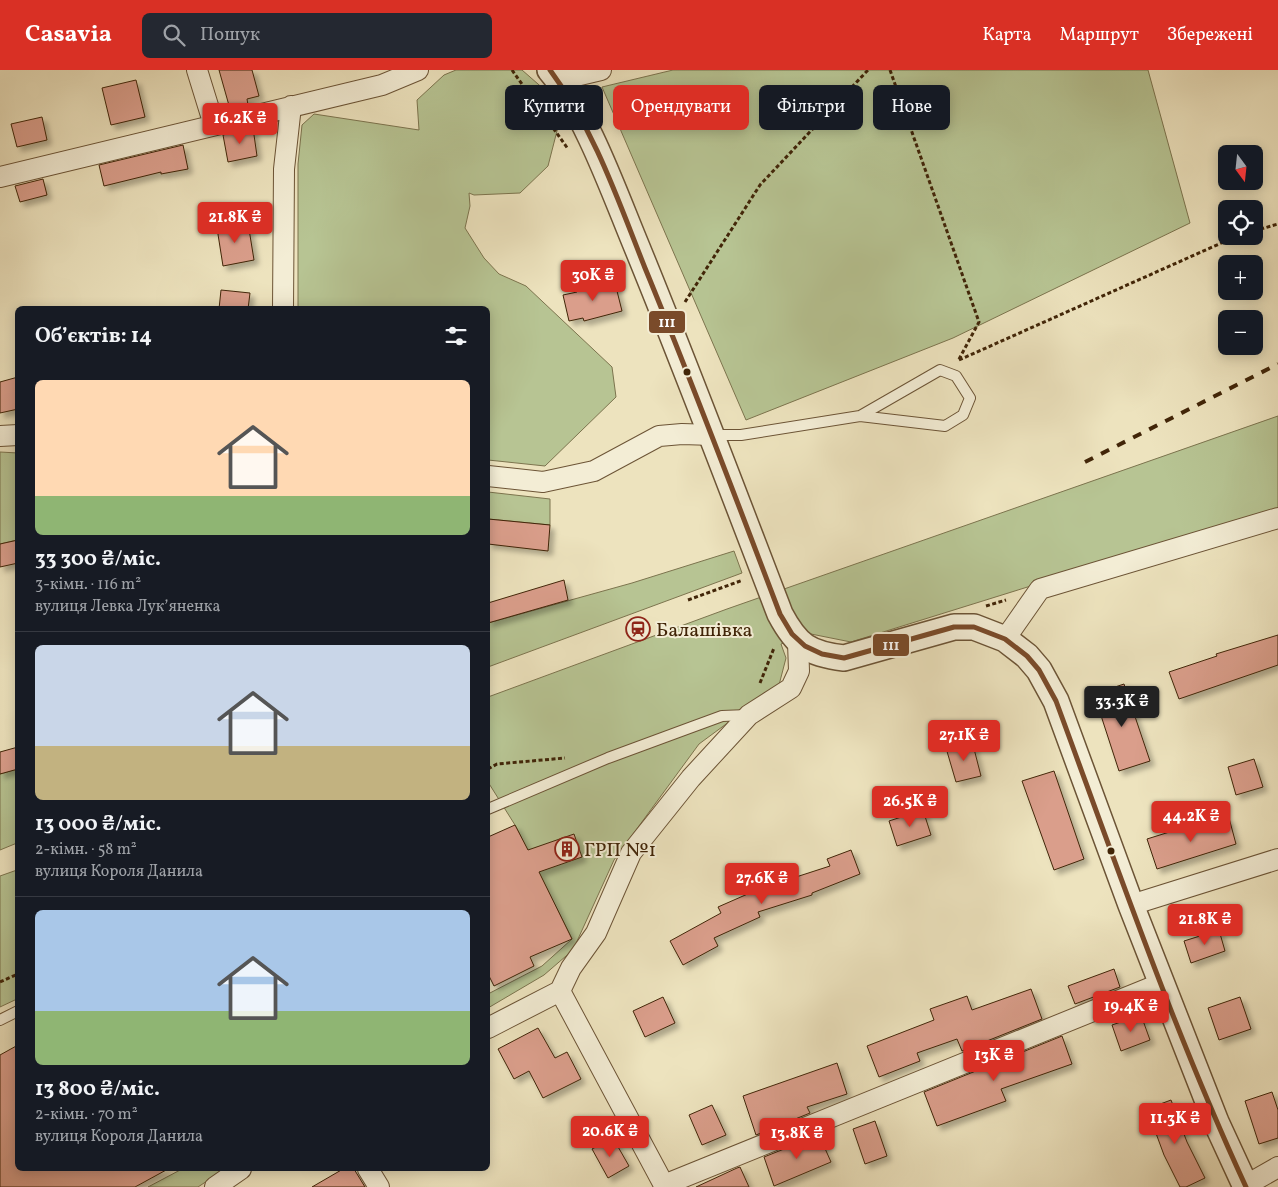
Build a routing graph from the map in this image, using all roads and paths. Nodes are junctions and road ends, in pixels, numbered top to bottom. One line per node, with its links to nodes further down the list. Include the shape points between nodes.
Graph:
1 (197, 70): 9 (street)
2 (418, 70): 8 (street, via 382,85)
3 (512, 70): 10 (path)
4 (601, 70): 7 (street)
5 (868, 70): 15 (path, via 760,185)
6 (890, 70): 17 (path, via 979,322)
7 (555, 75): 21 (street, via 580,117 609,179)
8 (291, 106): 9 (street); 16 (street, via 284,169)
9 (214, 125): 11 (street)
10 (569, 150)
11 (0, 177)
12 (1278, 224): 13 (path)
13 (1263, 228)
14 (1218, 245): 17 (path)
15 (683, 305)
16 (283, 306)
17 (958, 361): 18 (path)
18 (940, 370): 19 (lane); 19 (lane, via 956,376 970,398 963,415 944,426)
19 (860, 416): 21 (lane, via 741,435)
20 (15, 435): 22 (street)
21 (713, 435): 23 (street, via 659,436 594,471 543,482); 30 (street, via 780,614)
22 (0, 436)
23 (490, 476)
24 (1278, 518): 26 (street)
25 (751, 577): 27 (path)
26 (1040, 589): 28 (path); 29 (street)
27 (688, 600)
28 (985, 607)
29 (1005, 639): 30 (street, via 974,627 954,627 844,658); 37 (street, via 1039,670 1056,701)
30 (786, 644): 31 (path, via 773,655); 32 (street, via 799,671 791,688)
31 (755, 691)
32 (749, 715): 35 (lane, via 722,716 608,758); 41 (street, via 691,778 631,853 596,933 571,968)
33 (573, 758): 34 (path, via 497,764)
34 (490, 768)
35 (490, 808)
36 (1278, 859): 37 (street)
37 (1131, 905): 40 (street)
38 (15, 975): 39 (path)
39 (0, 982)
40 (1162, 983): 48 (street); 51 (street)
41 (560, 991): 44 (street); 48 (street)
42 (15, 1012): 43 (lane)
43 (0, 1020)
44 (490, 1027)
45 (1278, 1168): 51 (street)
46 (238, 1171): 49 (street)
47 (369, 1171): 50 (street)
48 (664, 1186)
49 (215, 1187)
50 (379, 1187)
51 (1245, 1187)

